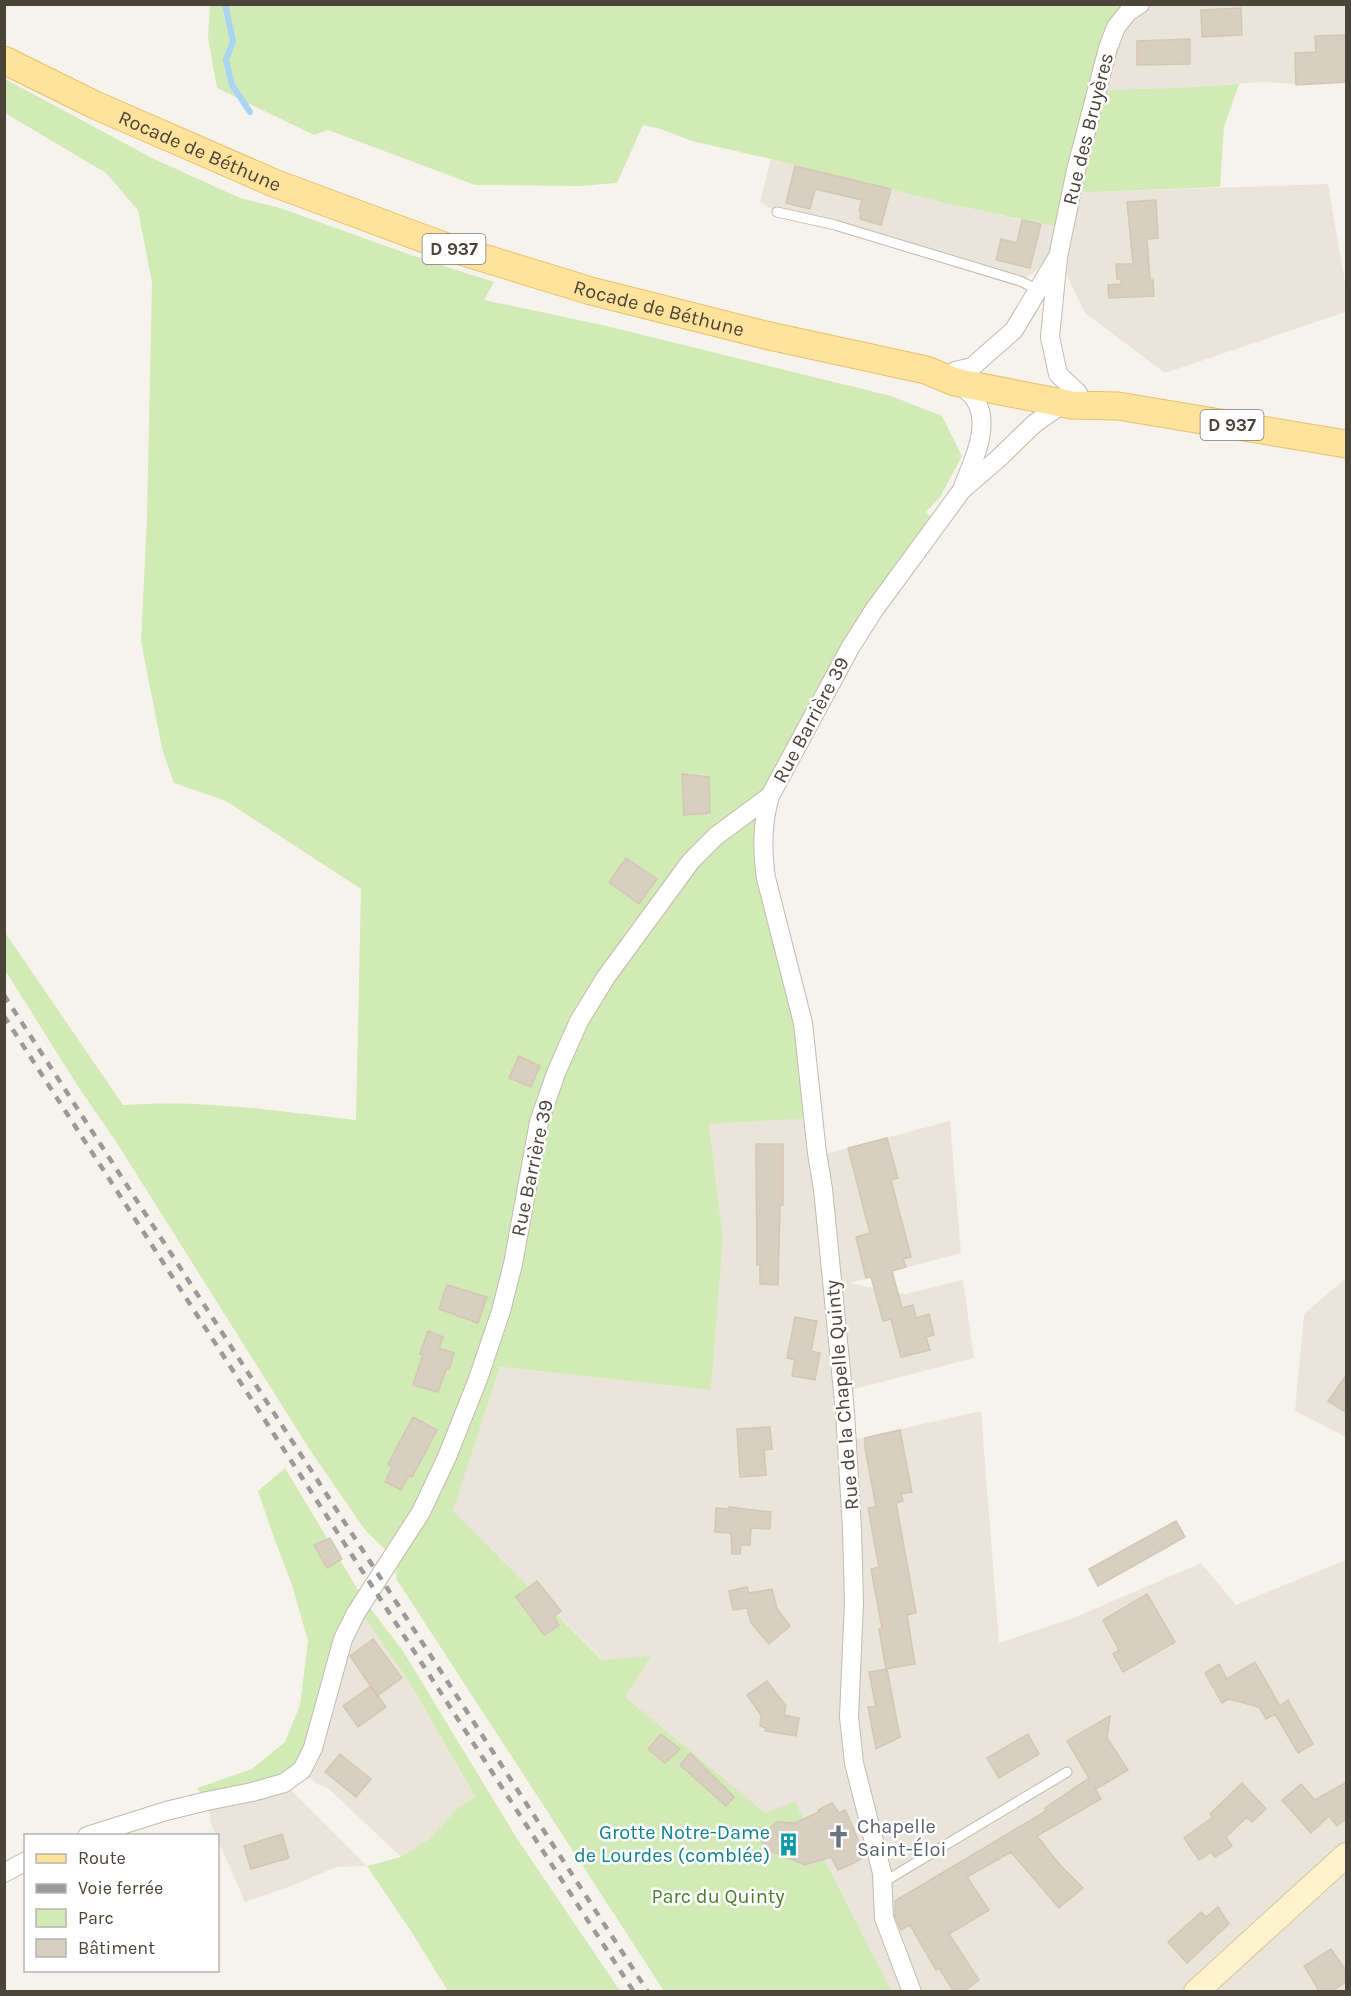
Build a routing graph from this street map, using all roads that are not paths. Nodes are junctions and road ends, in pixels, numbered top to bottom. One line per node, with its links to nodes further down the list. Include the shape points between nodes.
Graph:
1 (1131, 7): 4 (street, Rue des Bruyères, via 1116,27 1108,48)
2 (4, 60): 7 (main road, Rocade de Béthune / D 937, via 223,162 460,251 676,314)
3 (777, 212): 5 (lane, via 846,228)
4 (1058, 257): 5 (street, Rue des Bruyères); 6 (street, Rue des Bruyères)
5 (1037, 289): 6 (lane); 7 (street, Rue des Bruyères, via 1014,330 972,367)
6 (1055, 296): 8 (street, Rue des Bruyères, via 1050,338 1059,375)
7 (955, 376): 8 (main road, Rocade de Béthune / D 937); 10 (street, Rue Barrière 39, via 977,403 980,413 978,446)
8 (1075, 399): 9 (main road, Rocade de Béthune / D 937); 10 (street, Rue Barrière 39, via 1034,424)
9 (1347, 444)
10 (962, 490): 11 (street, Rue Barrière 39, via 856,639)
11 (770, 796): 13 (street, Rue Barrière 39, via 716,836 692,861 606,977 579,1021 539,1122 510,1273 468,1407 421,1512 343,1639 313,1748 302,1770 284,1783 166,1811); 17 (street, Rue de la Chapelle Quinty, via 764,818 766,878 803,1023 845,1412 854,1602 849,1717 854,1763)
12 (1067, 1772): 17 (lane)
13 (93, 1834)
14 (1347, 1855): 19 (main road)
15 (24, 1862): 16 (street)
16 (4, 1873)
17 (882, 1883): 18 (street, Rue de la Chapelle Quinty, via 884,1918)
18 (912, 1992)
19 (1196, 1992)

